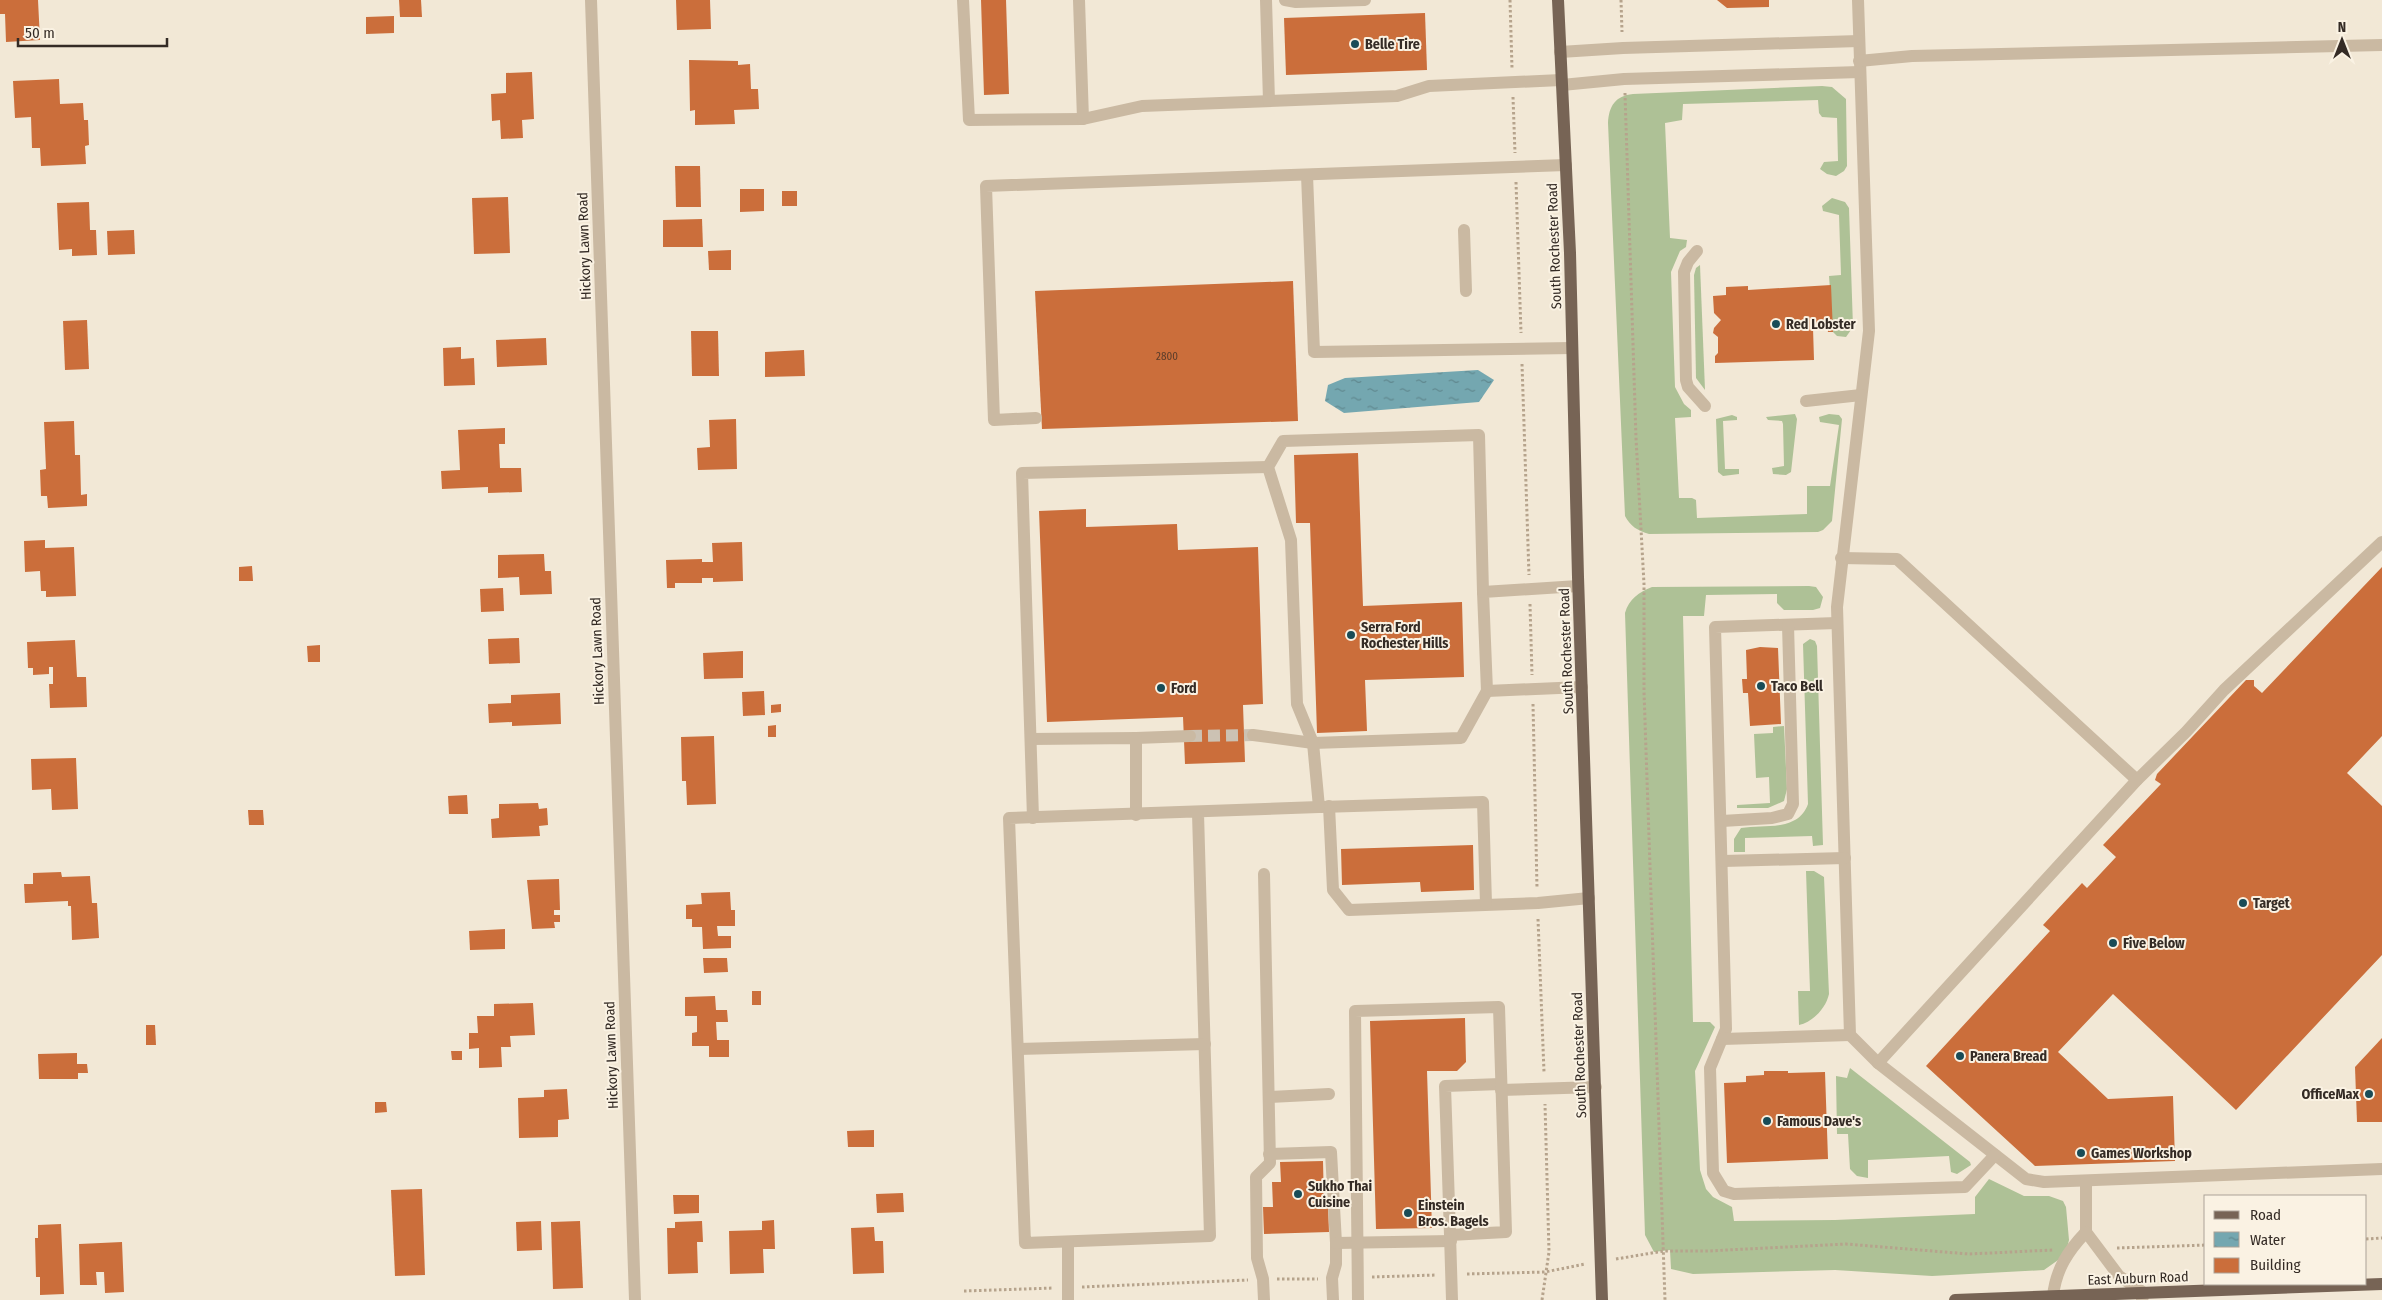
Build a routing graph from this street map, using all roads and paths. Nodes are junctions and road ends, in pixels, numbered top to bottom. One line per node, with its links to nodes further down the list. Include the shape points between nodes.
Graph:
1 (591, 0): 91 (street, Hickory Lawn Road)
2 (963, 0): 20 (street, via 969,120)
3 (1079, 0): 20 (street)
4 (1266, 0): 19 (street)
5 (1285, 0): 6 (street)
6 (1365, 0)
7 (1510, 0): 16 (path)
8 (1558, 0): 14 (main road, South Rochester Road)
9 (1621, 0): 11 (path)
10 (1858, 0): 12 (street)
11 (1622, 35)
12 (1859, 41): 14 (street); 15 (street)
13 (2382, 44): 15 (street, via 1932,55)
14 (1560, 52): 17 (main road, South Rochester Road)
15 (1860, 66): 17 (street); 29 (street, via 1869,331)
16 (1513, 82): 17 (street); 19 (street, via 1428,86 1397,96); 22 (path)
17 (1561, 83): 21 (main road, South Rochester Road)
18 (1625, 89): 85 (path)
19 (1268, 101): 20 (street, via 1142,106)
20 (1083, 119)
21 (1566, 165): 22 (street); 28 (main road, South Rochester Road)
22 (1516, 167): 23 (street); 27 (path)
23 (1307, 174): 27 (street, via 1314,352); 32 (street, via 986,186 994,420)
24 (1464, 230): 26 (street)
25 (1697, 251): 31 (street, via 1684,272 1686,380 1688,387)
26 (1466, 291)
27 (1522, 348): 28 (street); 37 (path)
28 (1572, 348): 36 (main road, South Rochester Road)
29 (1861, 395): 30 (street); 35 (street)
30 (1806, 401)
31 (1705, 406)
32 (1036, 418)
33 (1268, 467): 38 (street, via 1284,441 1479,435); 47 (street, via 1022,473); 48 (street, via 1291,540 1297,704)
34 (2382, 542): 49 (street, via 2224,690)
35 (1841, 558): 39 (street); 49 (street, via 1897,558)
36 (1578, 586): 37 (street); 42 (main road, South Rochester Road)
37 (1530, 589): 38 (street); 41 (path)
38 (1483, 592): 43 (street)
39 (1837, 623): 40 (street); 55 (street)
40 (1788, 625): 54 (street, via 1793,804 1788,814 1772,818); 54 (street, via 1715,627)
41 (1532, 687): 42 (street); 43 (street); 59 (path)
42 (1582, 687): 58 (main road, South Rochester Road)
43 (1487, 691): 48 (street, via 1461,738)
44 (1253, 735): 48 (street)
45 (1190, 736): 46 (street)
46 (1136, 738): 47 (street); 52 (street)
47 (1030, 739): 53 (street)
48 (1313, 743): 50 (street)
49 (2137, 780): 65 (street)
50 (1324, 807): 51 (street); 60 (street, via 1333,890 1350,910); 60 (street, via 1483,802)
51 (1198, 813): 52 (street); 63 (street)
52 (1136, 815): 53 (street)
53 (1033, 818): 64 (street, via 1009,818)
54 (1722, 821): 56 (street)
55 (1845, 858): 56 (street); 61 (street)
56 (1723, 861): 62 (street, via 1726,1029)
57 (1264, 874): 70 (street)
58 (1589, 898): 59 (street); 67 (main road, South Rochester Road)
59 (1538, 903): 60 (street); 68 (path)
60 (1486, 904)
61 (1850, 1035): 62 (street); 65 (street)
62 (1722, 1039): 72 (street, via 1710,1068 1713,1173 1724,1191 1734,1194 1965,1187)
63 (1205, 1044): 64 (street); 79 (street, via 1210,1236)
64 (1018, 1049): 79 (street, via 1025,1243)
65 (1878, 1064): 72 (street)
66 (1501, 1087): 68 (street); 76 (street, via 1506,1232); 76 (street, via 1445,1086); 81 (street, via 1499,1008 1355,1011)
67 (1596, 1087): 68 (street); 98 (main road, South Rochester Road)
68 (1545, 1089): 97 (path, via 1549,1252)
69 (1329, 1094): 70 (street)
70 (1269, 1097): 71 (street)
71 (1269, 1154): 80 (street, via 1331,1152); 93 (street, via 1270,1162 1256,1177 1257,1258)
72 (1994, 1155): 74 (street, via 2026,1179)
73 (2382, 1169): 74 (street)
74 (2086, 1181): 75 (street)
75 (2086, 1232): 83 (street); 84 (street)
76 (1450, 1238): 81 (street); 96 (street)
77 (2382, 1238): 78 (path)
78 (2367, 1239)
79 (1068, 1242): 92 (street)
80 (1336, 1243): 81 (street); 94 (street)
81 (1358, 1243): 95 (street)
82 (2204, 1244): 84 (path)
83 (2070, 1249): 85 (path, via 1969,1254 1846,1244); 90 (street, via 2055,1279)
84 (2099, 1249): 89 (street, via 2118,1276)
85 (1664, 1251): 99 (path)
86 (2382, 1284): 88 (main road, East Auburn Road)
87 (2364, 1285): 89 (main road, East Auburn Road)
88 (2367, 1285)
89 (2143, 1297): 90 (main road, East Auburn Road)
90 (2055, 1298): 100 (main road, East Auburn Road)
91 (635, 1300)
92 (1068, 1300)
93 (1264, 1300)
94 (1333, 1300)
95 (1358, 1300)
96 (1452, 1300)
97 (1542, 1300)
98 (1602, 1300)
99 (1665, 1300)
100 (1954, 1300)

